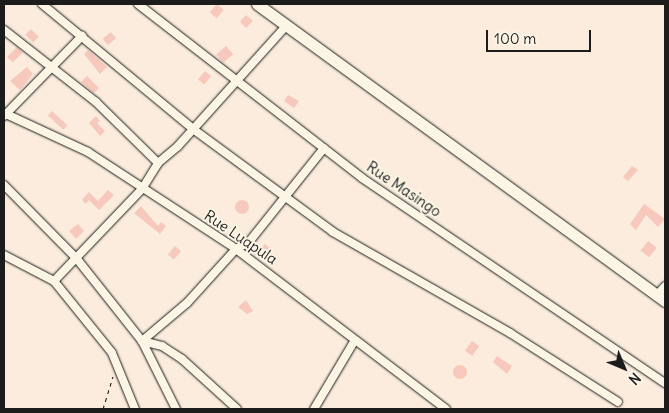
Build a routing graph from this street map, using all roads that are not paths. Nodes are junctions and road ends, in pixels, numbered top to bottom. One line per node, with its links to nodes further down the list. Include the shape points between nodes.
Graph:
1 (42, 4): 6 (street)
2 (138, 4): 8 (street, Rue Masingo)
3 (257, 4): 4 (main road)
4 (287, 25): 8 (street); 21 (main road)
5 (4, 30): 7 (street)
6 (82, 36): 7 (street); 10 (street)
7 (53, 68): 9 (street); 12 (street, via 96,102)
8 (235, 81): 10 (street); 11 (street, Rue Masingo)
9 (5, 114): 14 (street, Rue Luapula, via 88,152)
10 (193, 128): 12 (street); 15 (street)
11 (324, 148): 15 (street); 24 (street, Rue Masingo)
12 (158, 163): 14 (street)
13 (4, 186): 18 (street)
14 (142, 189): 16 (street, Rue Luapula); 18 (street)
15 (286, 197): 16 (street, via 249,242); 25 (street, via 333,232 510,333)
16 (236, 249): 22 (street, via 187,303); 23 (street, Rue Luapula)
17 (4, 255): 19 (street)
18 (77, 259): 19 (street); 22 (street)
19 (54, 281): 26 (street, via 112,352)
20 (665, 286): 21 (street)
21 (661, 298)
22 (142, 340): 27 (street); 28 (street, via 162,346 182,359)
23 (355, 340): 29 (street); 30 (street, Rue Luapula)
24 (665, 384)
25 (618, 402)
26 (135, 409)
27 (176, 409)
28 (236, 409)
29 (314, 409)
30 (446, 409)

